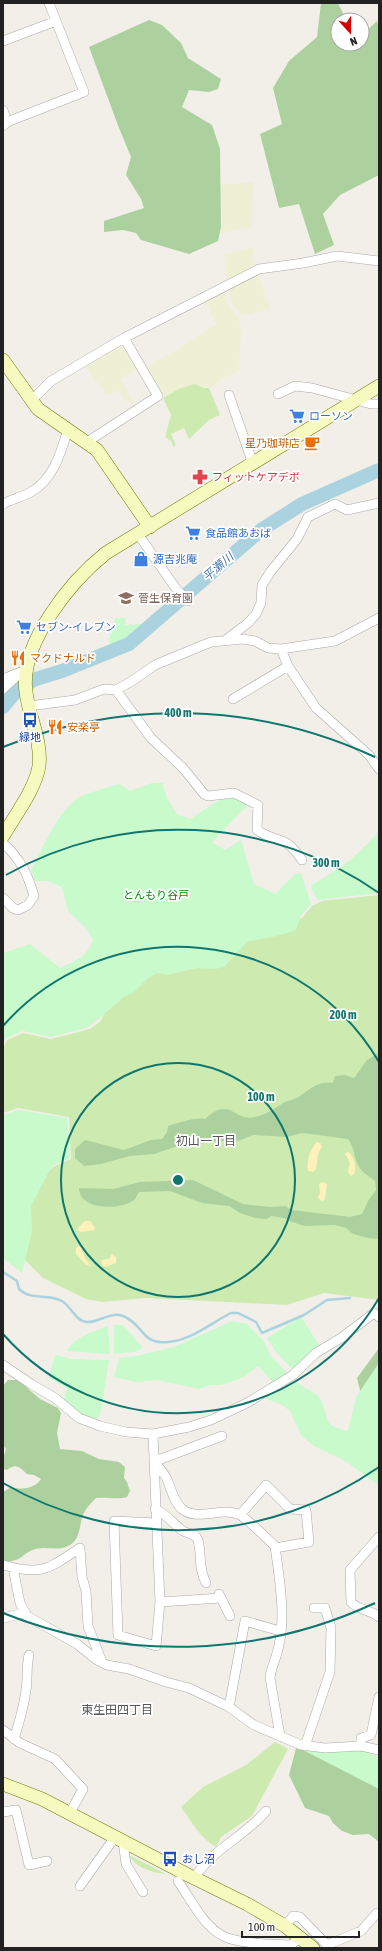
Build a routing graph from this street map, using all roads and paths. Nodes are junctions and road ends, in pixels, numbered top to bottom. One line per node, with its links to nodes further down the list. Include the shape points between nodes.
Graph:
1 (49, 3): 2 (street)
2 (56, 21): 3 (street); 5 (street, via 84,92)
3 (3, 41)
4 (3, 110): 5 (street)
5 (5, 124)
6 (379, 261): 7 (street, via 337,256 259,268)
7 (124, 338): 13 (street, via 51,381); 16 (street, via 158,396)
8 (3, 360): 13 (street)
9 (379, 386): 12 (street)
10 (278, 394): 12 (street, via 295,386)
11 (229, 395): 17 (street)
12 (357, 400): 14 (street); 17 (street)
13 (31, 401): 15 (street, via 38,410)
14 (379, 404)
15 (68, 429): 16 (street); 19 (street, via 59,458 42,483 32,491)
16 (87, 442): 20 (street, via 97,450)
17 (253, 464): 20 (street)
18 (379, 503): 24 (street, via 347,510 335,504 308,517 297,540 262,586 261,603 256,614 248,624)
19 (3, 504)
20 (150, 527): 21 (street)
21 (138, 534): 22 (street); 27 (street, via 106,553 71,586 48,620)
22 (187, 600)
23 (379, 618): 25 (street, via 334,641)
24 (227, 639): 25 (street, via 255,641 268,648); 30 (street, via 196,647 155,664 132,682)
25 (281, 649): 26 (street)
26 (288, 666): 31 (street); 33 (street, via 316,708 369,755)
27 (24, 673): 28 (street); 29 (street); 32 (street)
28 (3, 679)
29 (3, 689)
30 (116, 690): 32 (street, via 104,689 75,700); 36 (street, via 151,738 183,768 204,794 208,796 234,793 258,805 257,830 284,840 293,847)
31 (233, 699)
32 (29, 706): 34 (street, via 38,745 39,768 32,787)
33 (379, 769)
34 (3, 836)
35 (3, 843): 37 (street, via 16,856 27,874 34,896 28,906 18,910)
36 (302, 860)
37 (3, 898)
38 (379, 1317): 40 (street, via 374,1313 316,1353 293,1375 246,1403 211,1420)
39 (3, 1365): 40 (street, via 55,1398 79,1418 126,1432)
40 (153, 1434): 42 (street)
41 (222, 1436): 42 (street)
42 (154, 1460): 43 (street); 44 (street, via 183,1510 196,1515 230,1512)
43 (155, 1509): 45 (street); 50 (street, via 183,1532 193,1534 198,1539 201,1573)
44 (240, 1515): 47 (street, via 266,1485 290,1509 306,1510 309,1542); 57 (street, via 275,1546 282,1618)
45 (156, 1523): 51 (street); 51 (street, via 114,1520 118,1635 156,1646)
46 (379, 1537): 55 (street, via 350,1570 350,1602 356,1608)
47 (281, 1547)
48 (3, 1565): 49 (street)
49 (13, 1568): 53 (street); 59 (street, via 35,1571 48,1569 80,1548 88,1626)
50 (206, 1583)
51 (160, 1602): 54 (street, via 220,1596)
52 (314, 1608): 65 (street, via 325,1608 331,1628 330,1672)
53 (24, 1613): 56 (street); 59 (street)
54 (230, 1616)
55 (379, 1617)
56 (3, 1618)
57 (280, 1631): 61 (street, via 244,1621); 63 (street, via 270,1678)
58 (29, 1655): 64 (street, via 24,1704)
59 (102, 1662): 61 (street, via 189,1688)
60 (379, 1697): 66 (street, via 371,1735 361,1738)
61 (229, 1707): 63 (street, via 254,1725)
62 (3, 1730): 64 (street)
63 (280, 1736): 65 (street)
64 (14, 1739): 71 (street, via 55,1759 84,1789)
65 (305, 1746): 66 (street)
66 (361, 1746): 67 (street)
67 (379, 1750)
68 (3, 1784): 71 (street)
69 (266, 1811): 74 (street, via 257,1822)
70 (3, 1812): 73 (street, via 16,1810 29,1865)
71 (70, 1813): 72 (street)
72 (119, 1839): 74 (street); 75 (street); 76 (street, via 126,1864)
73 (47, 1861)
74 (182, 1879): 78 (street, via 247,1904); 79 (street, via 211,1927 224,1936 252,1942 291,1945)
75 (80, 1886)
76 (143, 1892)
77 (377, 1913): 78 (street, via 361,1931 328,1945 300,1918 293,1916)
78 (285, 1926): 79 (street)
79 (300, 1937): 80 (street)
80 (313, 1948)

